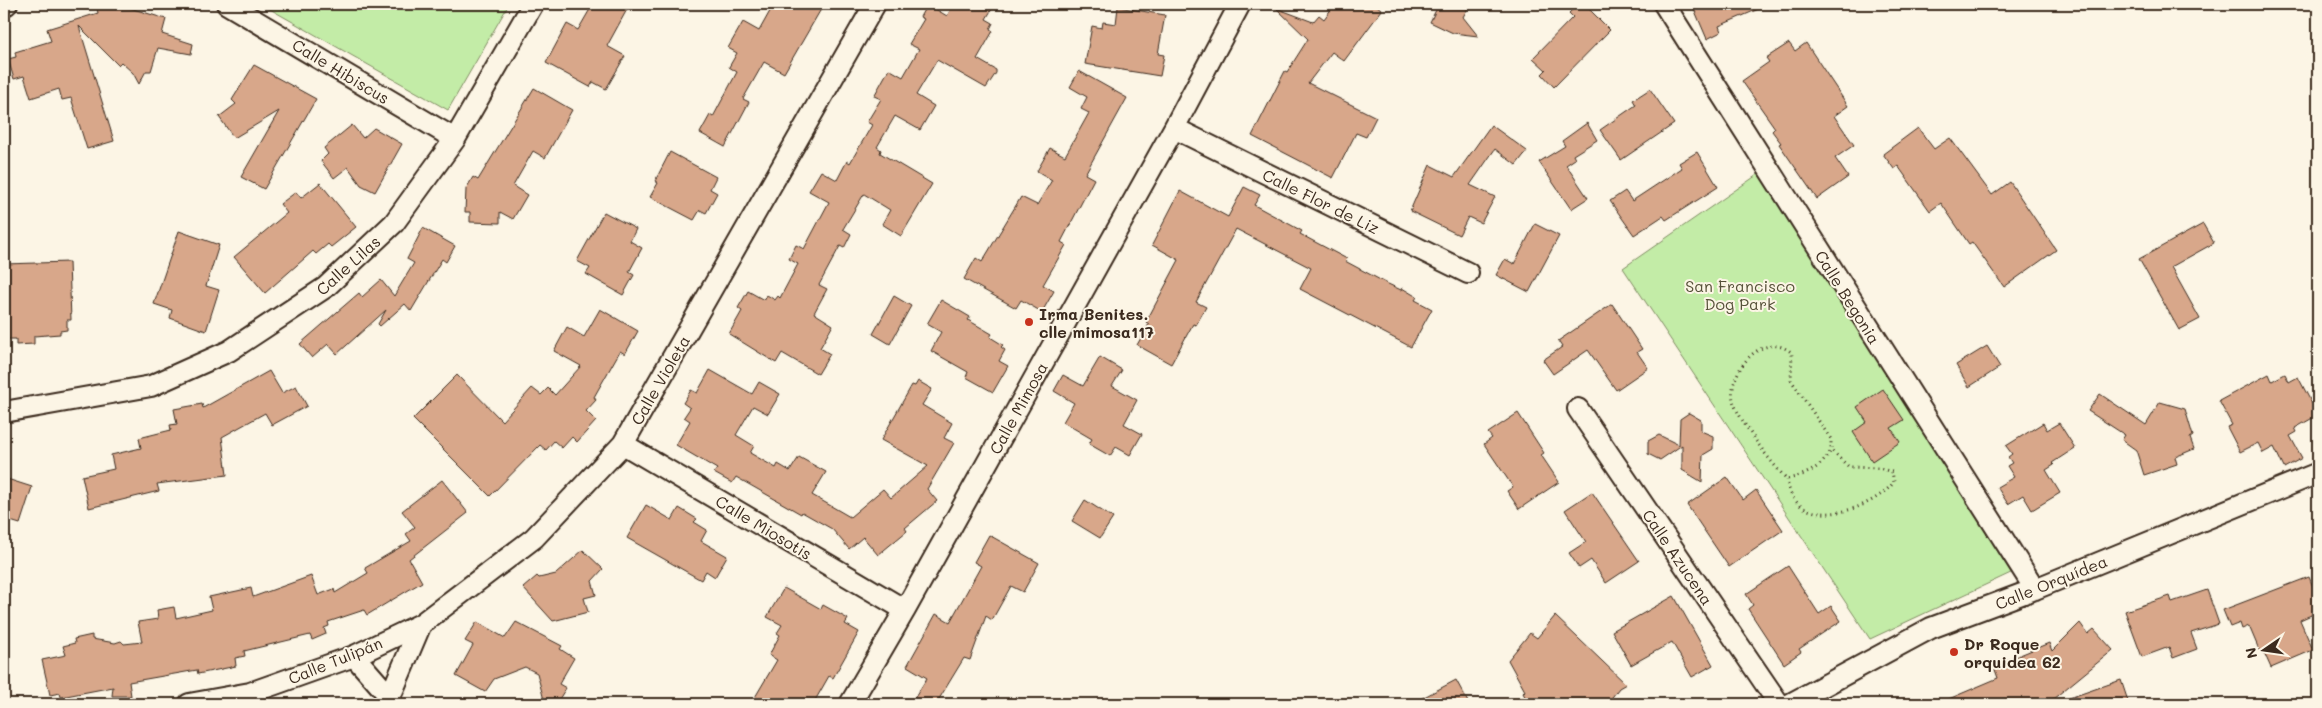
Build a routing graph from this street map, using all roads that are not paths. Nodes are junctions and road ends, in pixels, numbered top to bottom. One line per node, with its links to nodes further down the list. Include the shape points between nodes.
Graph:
1 (7, 4): 7 (street)
2 (228, 4): 9 (street, Calle Hibiscus)
3 (533, 4): 9 (street, Calle Lilas)
4 (875, 4): 13 (street, Calle Violeta)
5 (1240, 4): 8 (street, Calle Mimosa)
6 (1664, 4): 15 (street, Calle Begonia)
7 (4, 6)
8 (1174, 128): 10 (street, Calle Flor de Liz); 16 (street, Calle Mimosa)
9 (455, 139): 12 (street, Calle Lilas, via 394,223 326,288 228,351 151,386)
10 (1468, 273)
11 (1578, 409): 22 (street, Calle Azucena)
12 (4, 412)
13 (623, 444): 16 (street, Calle Miosotis); 17 (street, Calle Violeta, via 534,538)
14 (2318, 474): 15 (street, Calle Orquídea)
15 (2035, 589): 23 (street, Calle Orquídea, via 1931,628)
16 (905, 610): 21 (street, Calle Mimosa)
17 (421, 624): 18 (street, Calle Tulipán); 19 (street, Calle Violeta)
18 (354, 656): 19 (street); 20 (street, Calle Tulipán, via 250,693)
19 (388, 700)
20 (189, 704)
21 (850, 704)
22 (1779, 704)
23 (1790, 704)

